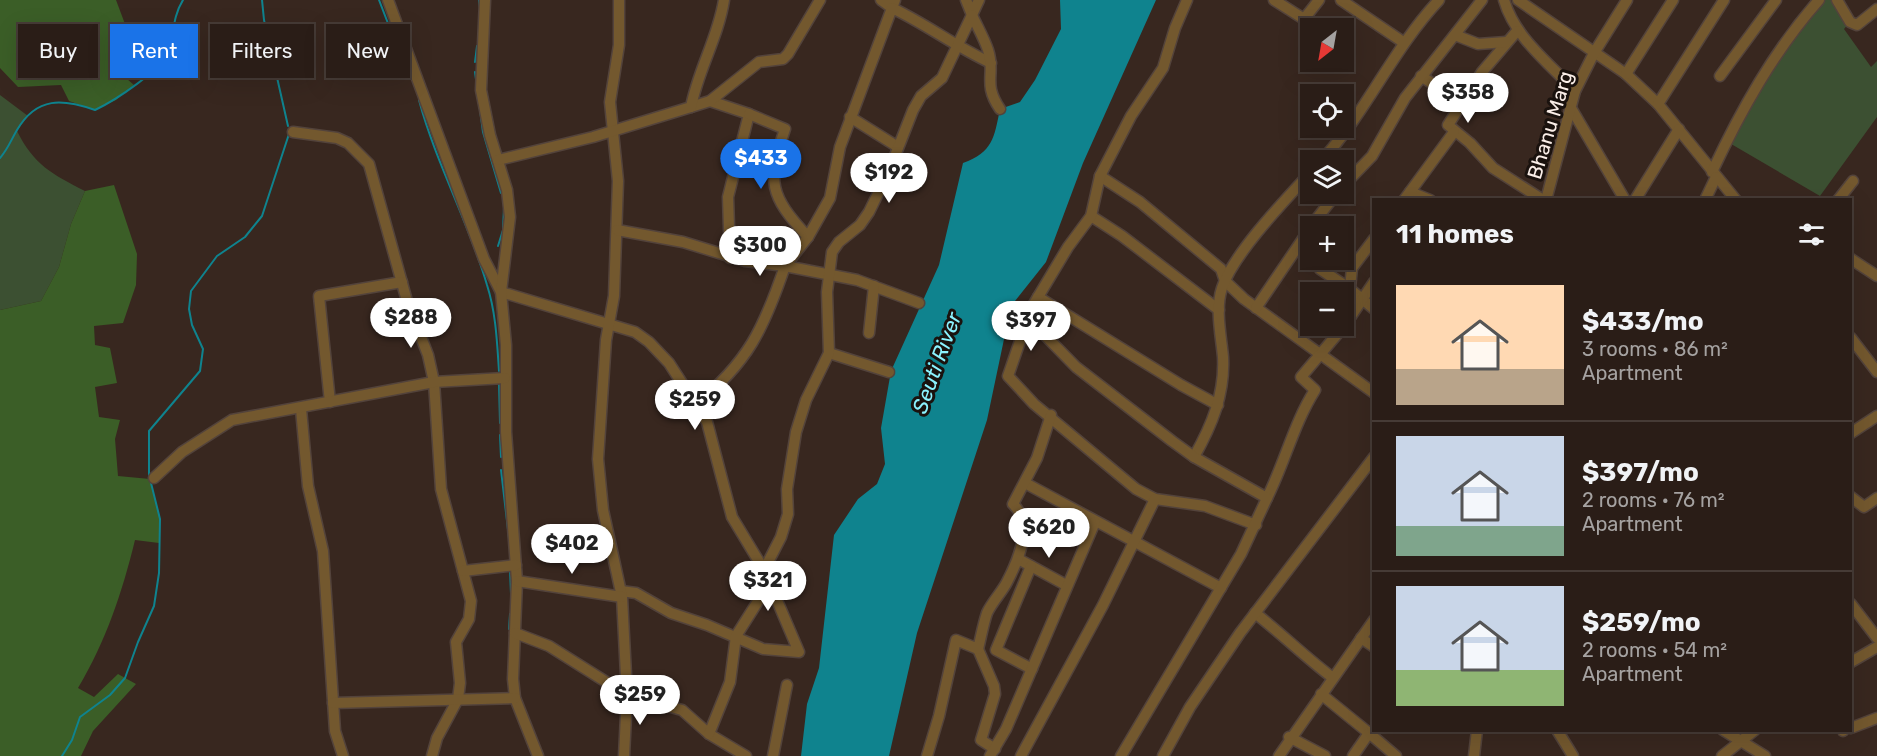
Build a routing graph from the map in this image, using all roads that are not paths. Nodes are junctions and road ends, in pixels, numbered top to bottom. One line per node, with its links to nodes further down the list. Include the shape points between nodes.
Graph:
1 (388, 0): 84 (street, via 484,259)
2 (485, 0): 51 (street, via 481,90)
3 (619, 0): 46 (street, via 619,45 610,102)
4 (724, 0): 40 (street, via 720,24)
5 (820, 0): 37 (street, via 783,59 759,62)
6 (881, 0): 23 (street)
7 (966, 0): 25 (street)
8 (979, 0): 25 (street)
9 (1188, 0): 54 (street, via 1163,68 1131,116)
10 (1274, 0): 11 (street, via 1304,19)
11 (1319, 0)
12 (1341, 0): 28 (street)
13 (1439, 0): 28 (street)
14 (1482, 0): 27 (street)
15 (1504, 0): 26 (street)
16 (1518, 0): 31 (street)
17 (1627, 0): 31 (street, Bhanu Marg)
18 (1673, 0): 33 (street)
19 (1724, 0): 39 (street)
20 (1776, 0): 35 (street)
21 (1819, 0): 53 (street, via 1789,35 1761,79)
22 (1838, 0): 24 (street, via 1850,22 1857,25)
23 (893, 4): 30 (street); 44 (street)
24 (1877, 9)
25 (972, 15): 30 (street); 32 (street)
26 (1518, 31): 29 (street); 36 (street)
27 (1455, 35): 29 (street, via 1478,44); 34 (street)
28 (1403, 42): 50 (street)
29 (1506, 42): 38 (street)
30 (955, 46): 32 (street); 49 (street, via 942,78 921,96 913,110)
31 (1594, 53): 33 (street); 36 (street, Bhanu Marg)
32 (991, 63): 42 (street, via 989,85)
33 (1626, 74): 39 (street)
34 (1421, 76): 38 (street); 52 (street, via 1372,156)
35 (1720, 76)
36 (1575, 91): 41 (street, Bhanu Marg)
37 (710, 101): 40 (street); 43 (street)
38 (1462, 104): 48 (street, via 1449,123)
39 (1658, 104): 45 (street)
40 (691, 107): 46 (street)
41 (1570, 108): 59 (street, Bhanu Marg); 60 (street)
42 (1000, 109)
43 (749, 114): 69 (street, via 785,129 772,175 789,216); 72 (street, via 728,197)
44 (850, 117): 49 (street); 69 (street, via 830,198)
45 (1679, 129): 53 (street); 61 (street)
46 (613, 130): 51 (street); 68 (street)
47 (293, 132): 79 (street, via 337,138 348,143 369,164)
48 (1454, 132): 57 (street); 58 (street, via 1493,168)
49 (898, 147): 76 (street, via 869,212 832,252)
50 (1330, 150)
51 (498, 160): 84 (street, via 510,217)
52 (1354, 175)
53 (1714, 175): 62 (street); 63 (street)
54 (1100, 176): 66 (street); 78 (street, via 1140,202 1199,250 1221,269)
55 (1852, 181): 64 (street)
56 (1300, 185): 78 (street, via 1254,238)
57 (1407, 196)
58 (1541, 198)
59 (1545, 198)
60 (1624, 198)
61 (1636, 198)
62 (1706, 198)
63 (1735, 198)
64 (1839, 198)
65 (1328, 204): 67 (street)
66 (1091, 216): 86 (street); 91 (street)
67 (1319, 216)
68 (617, 230): 72 (street, via 682,242); 93 (street)
69 (808, 237): 74 (street)
70 (1372, 242): 81 (street, via 1352,268)
71 (1300, 243): 90 (street)
72 (729, 258): 74 (street)
73 (1852, 260): 77 (street)
74 (785, 266): 76 (street); 104 (street, via 754,344 741,362)
75 (1322, 270): 80 (street)
76 (828, 274): 83 (street); 96 (street)
77 (1877, 276)
78 (1225, 281): 90 (street); 91 (street)
79 (402, 282): 101 (street); 103 (street, via 319,296)
80 (1341, 282)
81 (1351, 282)
82 (1372, 285): 87 (street)
83 (874, 286): 88 (street); 94 (street)
84 (501, 292): 93 (street); 100 (street)
85 (1354, 292): 87 (street)
86 (1038, 297): 92 (street); 105 (street)
87 (1362, 299): 89 (street); 97 (street)
88 (919, 303)
89 (1372, 307)
90 (1256, 308): 97 (street)
91 (1219, 310): 105 (street, via 1223,374)
92 (1028, 318): 107 (street, via 1008,376 1034,404); 110 (street, via 1076,367)
93 (610, 323): 104 (street, via 649,342 669,363); 129 (street, via 598,459 603,510)
94 (869, 333)
95 (1852, 339): 99 (street)
96 (829, 353): 98 (street); 125 (street, via 806,400 796,432 788,514)
97 (1322, 354): 102 (street); 115 (street, via 1301,377 1315,390 1302,410)
98 (889, 372)
99 (1877, 372)
100 (505, 378): 101 (street); 122 (street)
101 (434, 382): 103 (street); 124 (street, via 441,489)
102 (1372, 392)
103 (330, 402): 106 (street)
104 (695, 405): 125 (street, via 714,442 732,517)
105 (1218, 405): 110 (street)
106 (301, 409): 112 (street, via 232,420 182,452); 147 (street, via 308,486 323,552)
107 (1051, 415): 113 (street); 114 (street, via 1124,479)
108 (1877, 416): 109 (street)
109 (1852, 432)
110 (1194, 457): 115 (street)
111 (1372, 460): 131 (street)
112 (154, 478)
113 (1025, 483): 118 (street); 121 (street, via 1013,504 1022,513 1024,531)
114 (1155, 498): 119 (street, via 1205,506); 120 (street)
115 (1267, 498): 119 (street)
116 (1852, 498): 117 (street, via 1864,507)
117 (1877, 498)
118 (1095, 522): 120 (street); 127 (street)
119 (1256, 525): 128 (street)
120 (1133, 541): 128 (street); 166 (street)
121 (1018, 559): 123 (street); 138 (street, via 988,611)
122 (516, 566): 124 (street); 126 (street)
123 (1031, 566): 127 (street); 140 (street, via 996,650)
124 (463, 571): 146 (street, via 471,601 469,620 456,642)
125 (766, 573): 134 (street, via 762,595); 134 (street, via 799,652 763,649)
126 (517, 581): 129 (street); 133 (street)
127 (1066, 585): 140 (street)
128 (1221, 588): 167 (street)
129 (622, 594): 134 (street, via 636,593 671,614); 144 (street)
130 (1852, 606): 137 (street)
131 (1255, 613): 141 (street); 168 (street, via 1190,707)
132 (1372, 623): 135 (street)
133 (514, 633): 144 (street, via 549,646); 145 (street)
134 (736, 636): 155 (street, via 730,682)
135 (1361, 638): 136 (street); 141 (street)
136 (1372, 646)
137 (1877, 646): 139 (street)
138 (978, 649): 158 (street, via 994,686 981,740); 165 (street, via 956,640)
139 (1852, 661)
140 (1032, 669): 158 (street)
141 (1333, 678): 143 (street)
142 (787, 685): 164 (street)
143 (1321, 694): 154 (street); 156 (street)
144 (627, 695): 155 (street, via 681,710); 162 (street)
145 (515, 698): 146 (street); 161 (street)
146 (458, 699): 147 (street); 160 (street, via 447,715)
147 (333, 703): 159 (street, via 335,731)
148 (1877, 718): 149 (street)
149 (1852, 728)
150 (1477, 732): 173 (street)
151 (1558, 732): 174 (street)
152 (1726, 732): 157 (street)
153 (1753, 732): 157 (street)
154 (1369, 733): 171 (street); 172 (street)
155 (709, 734): 163 (street)
156 (1289, 738): 169 (street); 170 (street)
157 (1742, 742): 175 (street); 176 (street)
158 (992, 752)
159 (343, 756)
160 (432, 756)
161 (538, 756)
162 (624, 756)
163 (744, 756)
164 (773, 756)
165 (927, 756)
166 (1021, 756)
167 (1121, 756)
168 (1163, 756)
169 (1279, 756)
170 (1325, 756)
171 (1353, 756)
172 (1396, 756)
173 (1474, 756)
174 (1573, 756)
175 (1722, 756)
176 (1765, 756)

